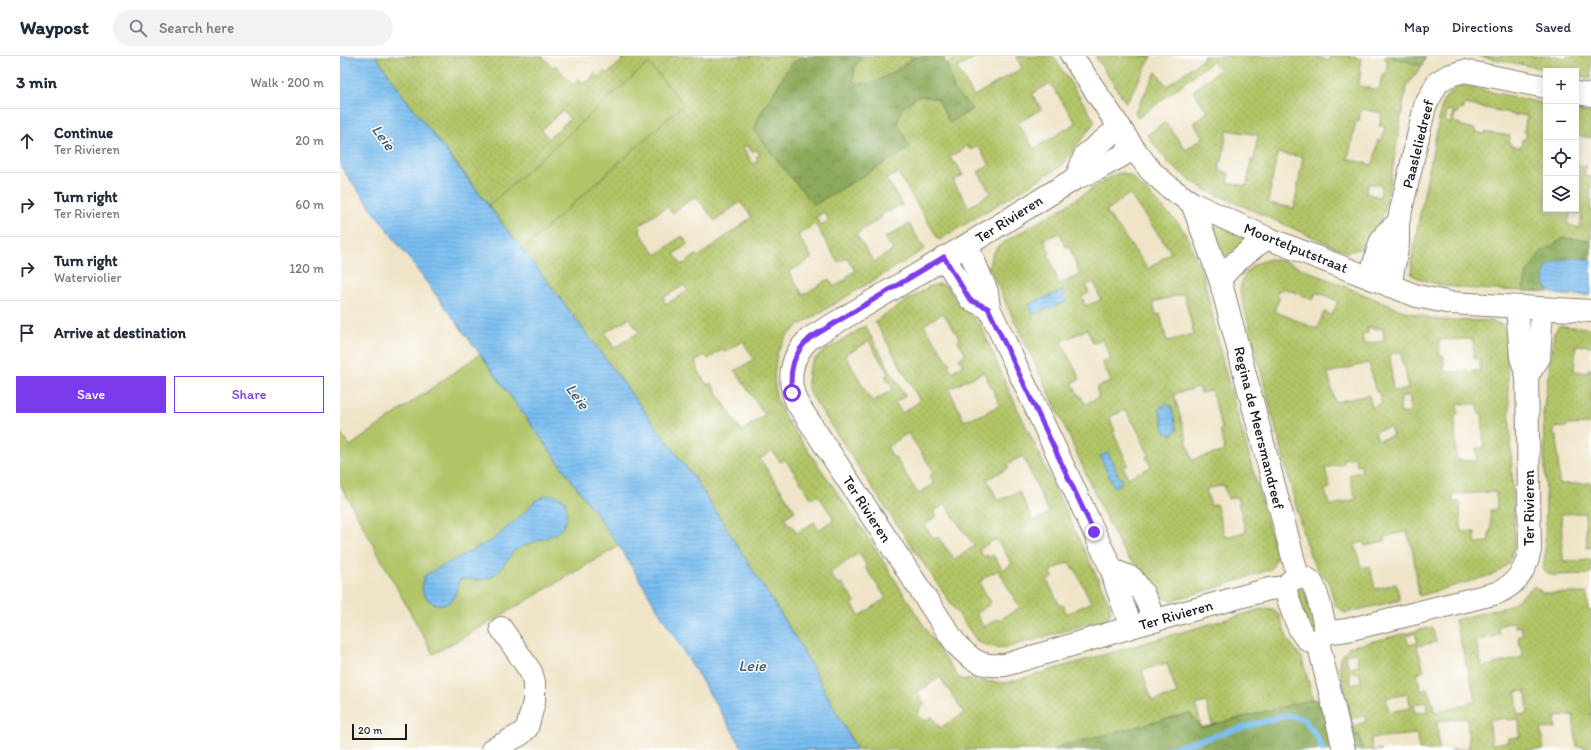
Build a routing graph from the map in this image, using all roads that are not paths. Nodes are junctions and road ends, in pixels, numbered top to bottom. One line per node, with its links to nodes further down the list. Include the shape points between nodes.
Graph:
1 (1072, 56): 5 (street, Moortelputstraat)
2 (1543, 86): 9 (street, Paasleliedreef, via 1464,71 1438,82 1425,106)
3 (1579, 93): 4 (street)
4 (1591, 95)
5 (1120, 127): 6 (street, Moortelputstraat); 7 (street, via 1085,155)
6 (1134, 149): 7 (street, Ter Rivieren); 8 (street, Moortelputstraat, via 1151,171)
7 (1076, 178): 11 (street, Ter Rivieren)
8 (1192, 203): 10 (street, Moortelputstraat); 14 (street, Regina de Meersmandreef)
9 (1398, 223): 13 (street, via 1386,233 1380,243); 15 (street, Paasleliedreef, via 1398,244)
10 (1267, 238): 13 (street, Moortelputstraat); 14 (street, via 1249,250)
11 (967, 245): 12 (street, Ter Rivieren); 16 (street, via 987,292)
12 (944, 257): 16 (street, via 970,300); 24 (street, Ter Rivieren, via 803,344 797,352 791,374 792,393 797,403 956,644 974,661 984,665 1005,665)
13 (1370, 278): 15 (street, Moortelputstraat)
14 (1220, 279): 22 (street, Regina de Meersmandreef)
15 (1390, 286): 17 (street, Moortelputstraat, via 1417,296 1451,303)
16 (988, 308): 21 (street)
17 (1517, 308): 18 (street, Moortelputstraat); 20 (street, Ter Rivieren, via 1521,357)
18 (1542, 309): 19 (street, Moortelputstraat); 20 (street, via 1539,358)
19 (1591, 311)
20 (1527, 376): 26 (street, Ter Rivieren, via 1530,550 1528,561 1516,581 1497,593)
21 (1112, 570): 23 (street, via 1132,578 1143,593); 24 (street)
22 (1292, 582): 23 (street, Ter Rivieren); 26 (street, Regina de Meersmandreef, via 1286,592 1300,631 1313,642)
23 (1155, 620): 24 (street, Ter Rivieren)
24 (1131, 627)
25 (501, 628): 28 (street, via 531,672 534,702 527,728)
26 (1322, 637): 27 (street)
27 (1344, 747)
28 (492, 750)

